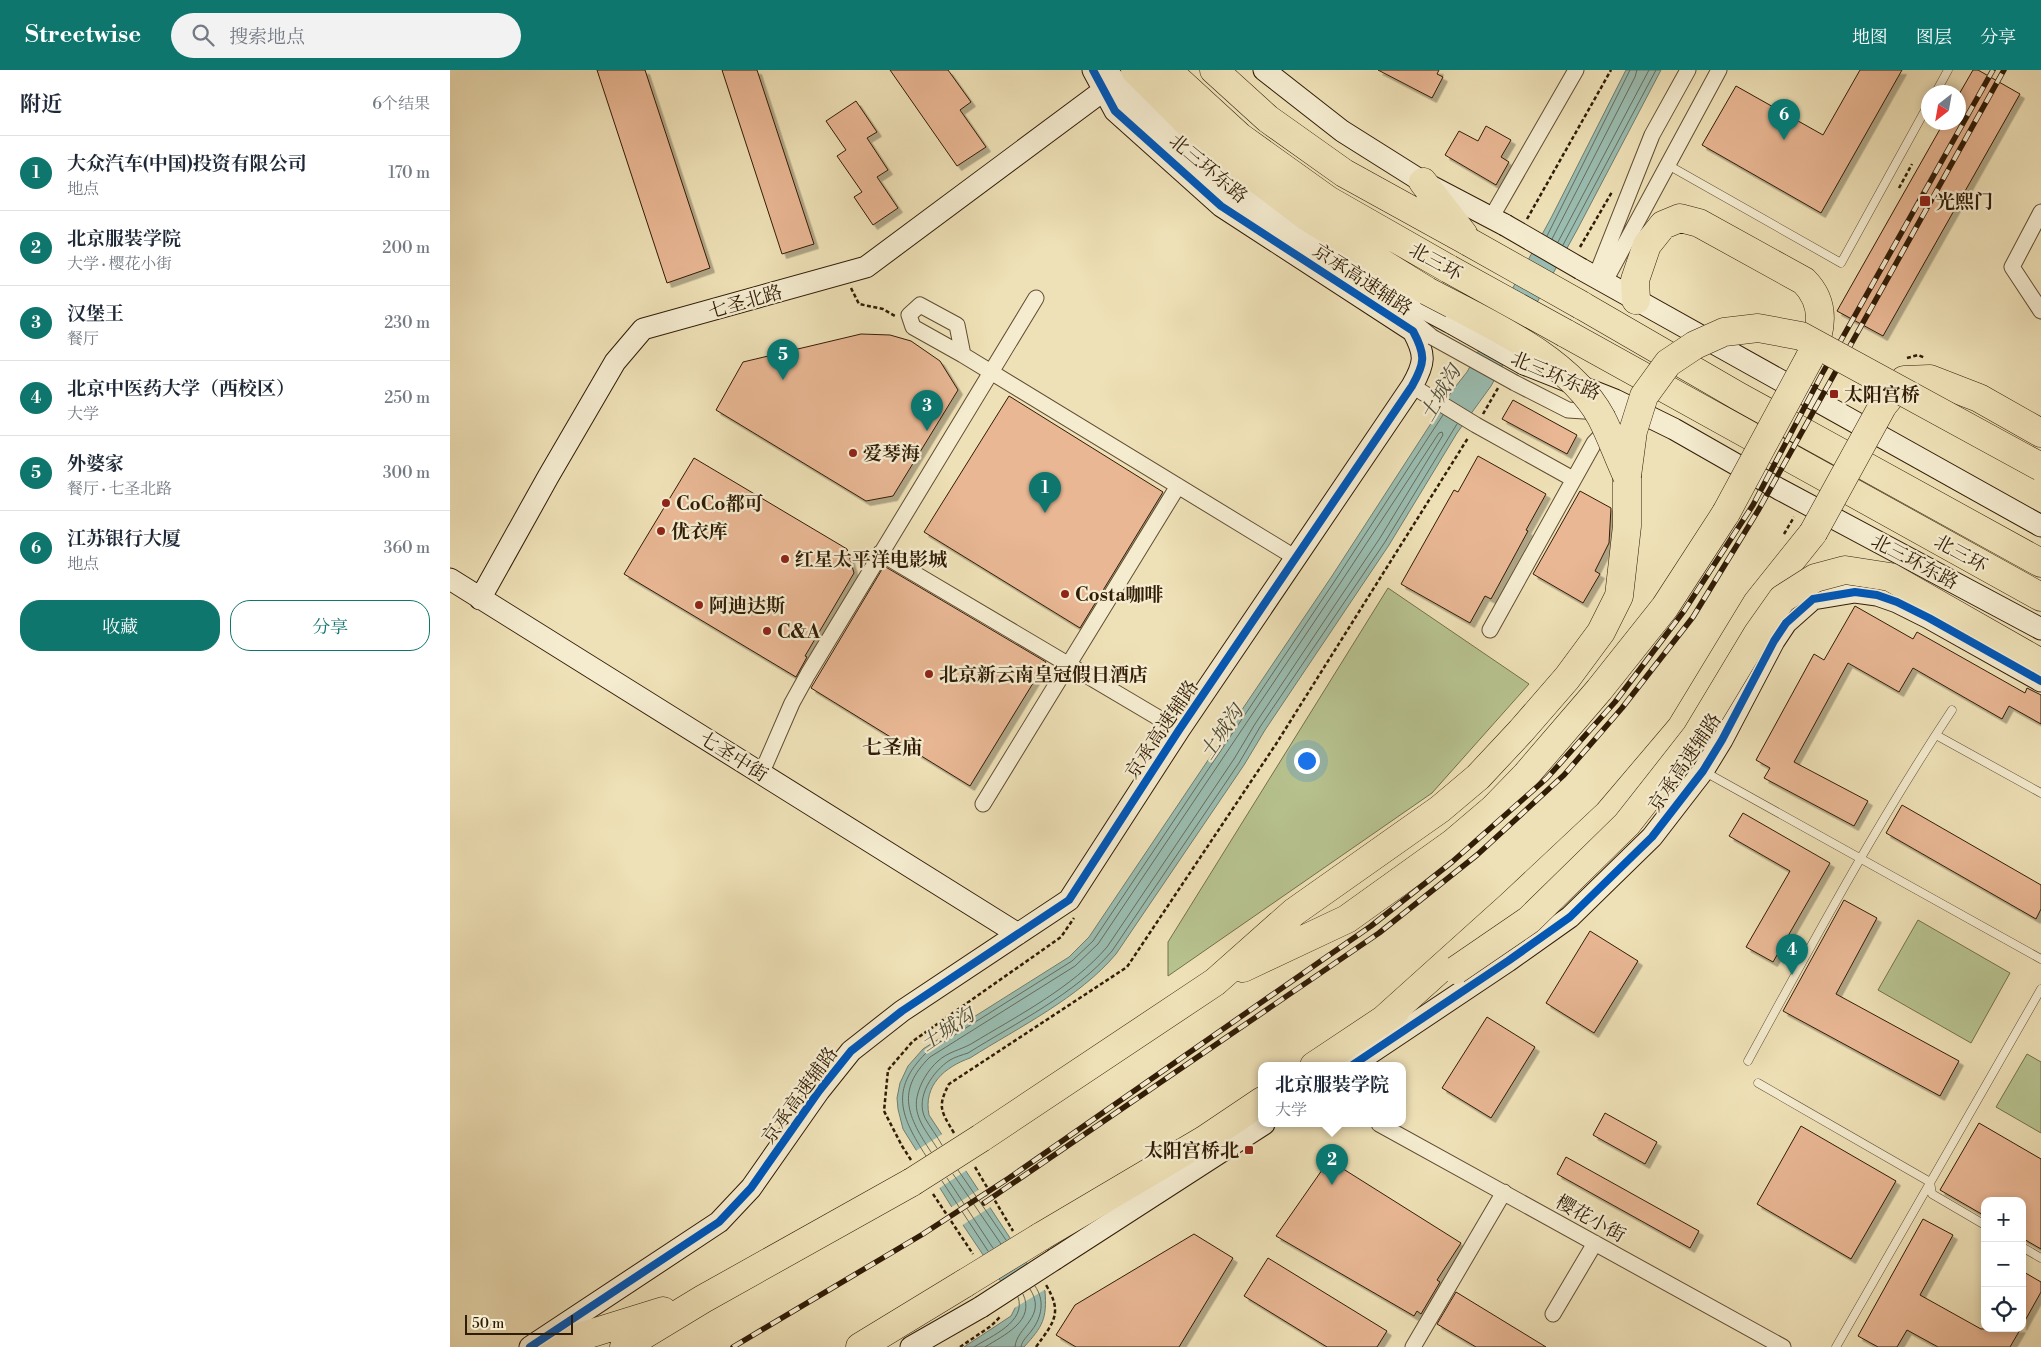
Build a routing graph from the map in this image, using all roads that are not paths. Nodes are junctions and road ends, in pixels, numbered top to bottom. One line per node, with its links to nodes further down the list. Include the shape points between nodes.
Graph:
1 (1094, 70): 10 (street, 京承高速辅路)
2 (1135, 70): 31 (highway, bridge, via 1204,138 1306,216 1427,291 1537,351 1579,388 1600,416)
3 (1167, 70): 27 (highway, 北三环, bridge, via 1240,137 1328,200)
4 (1214, 70): 17 (highway, 北三环, via 1268,119 1344,173)
5 (1264, 70): 14 (street, via 1342,131)
6 (1576, 70): 16 (street)
7 (1688, 70): 18 (street, via 1652,136)
8 (1719, 70): 13 (street)
9 (1948, 70): 11 (lane)
10 (1105, 80): 19 (street, 北三环东路, via 1126,94 1200,164 1280,224); 25 (street, 京承高速辅路, via 1115,111 1221,206 1413,331 1424,356); 41 (street, 七圣北路, via 866,267 643,329 615,362)
11 (1940, 85)
12 (1921, 118): 13 (lane, via 1841,263)
13 (1668, 165): 18 (street)
14 (1423, 182): 16 (street); 17 (highway)
15 (2041, 212): 22 (street, via 2012,267)
16 (1498, 222): 18 (street, bridge)
17 (1469, 242): 38 (highway, 北三环, bridge, via 1738,396)
18 (1590, 269): 21 (street)
19 (1358, 274): 26 (street, bridge, via 1432,337 1508,383 1568,410); 28 (street, 北三环东路, bridge, via 1524,364 1615,400)
20 (1036, 298): 24 (street)
21 (1636, 300): 35 (street); 57 (highway, bridge, via 1635,280 1647,245 1663,225 1680,218 1698,223 1804,281 1814,291 1819,305 1818,341 1726,513 1665,607 1599,690 1493,809 1453,843 1347,919)
22 (2041, 311)
23 (963, 355): 23 (street, via 912,327 909,315 920,305 957,325); 24 (street)
24 (992, 373): 33 (street); 36 (street)
25 (1412, 386): 32 (street); 37 (street, 京承高速辅路)
26 (1626, 415): 28 (street); 32 (street, via 1616,420 1594,442)
27 (1725, 422): 34 (highway, 北三环东路)
28 (1674, 429): 42 (street, 北三环东路)
29 (2041, 433): 59 (highway, bridge, via 1979,398 1930,379 1904,380 1882,408 1813,533 1757,603 1681,728 1608,814)
30 (2041, 467): 31 (highway, bridge, via 1800,336 1758,328 1724,332 1695,345 1668,363 1644,396 1633,431)
31 (1627, 476): 57 (highway, via 1627,526 1619,596 1601,632 1567,678 1478,777 1440,809 1294,912)
32 (1573, 479): 43 (street)
33 (1178, 486): 37 (street); 44 (street)
34 (1881, 508): 40 (highway, 北三环)
35 (2041, 526)
36 (880, 553): 44 (street); 51 (street, via 792,703)
37 (1296, 558): 48 (street, 京承高速辅路)
38 (2041, 563)
39 (450, 579): 41 (street, 七圣中街)
40 (2041, 597)
41 (480, 599): 51 (street, 七圣中街)
42 (2041, 629)
43 (1490, 630)
44 (1068, 664): 48 (street); 53 (street)
45 (2041, 664): 59 (highway, bridge, via 1890,577 1845,570 1815,578 1782,599 1758,632 1696,736 1627,824 1530,920)
46 (2041, 681): 50 (street, 京承高速辅路, via 1897,602 1855,592 1813,599 1799,610 1774,641)
47 (1952, 710): 49 (lane)
48 (1179, 730): 55 (street, 京承高速辅路, via 1069,900)
49 (1936, 735): 52 (lane); 54 (lane)
50 (1703, 770): 54 (lane); 62 (street, 京承高速辅路, via 1652,837 1570,917)
51 (762, 772): 55 (street, 七圣中街)
52 (2041, 793)
53 (983, 804)
54 (1860, 857): 56 (lane); 60 (lane)
55 (1018, 934): 78 (street, 京承高速辅路, via 902,1011 851,1051 819,1091 752,1188 719,1222)
56 (2041, 959)
57 (1215, 982): 76 (highway, bridge, via 969,1139 912,1182)
58 (2041, 989): 69 (lane)
59 (1381, 1022): 61 (highway)
60 (1748, 1061)
61 (1320, 1062)
62 (1357, 1062)
63 (1758, 1083): 69 (lane)
64 (1258, 1104): 68 (highway)
65 (1258, 1118): 68 (highway)
66 (1259, 1127): 73 (street)
67 (1385, 1127): 70 (street, 樱花小街)
68 (1204, 1140): 73 (highway)
69 (1930, 1182): 71 (lane, via 1932,1194); 85 (lane)
70 (1504, 1192): 72 (street, 樱花小街); 83 (street)
71 (1981, 1223)
72 (1595, 1243): 77 (street); 84 (street, 樱花小街)
73 (1047, 1248): 81 (highway, bridge, via 965,1283); 82 (street, bridge, via 981,1307)
74 (2026, 1249): 75 (lane)
75 (2041, 1258)
76 (703, 1299): 79 (highway); 80 (highway)
77 (1553, 1314)
78 (530, 1347)
79 (547, 1347)
80 (624, 1347)
81 (860, 1347)
82 (911, 1347)
83 (1413, 1347)
84 (1783, 1347)
85 (1836, 1347)

